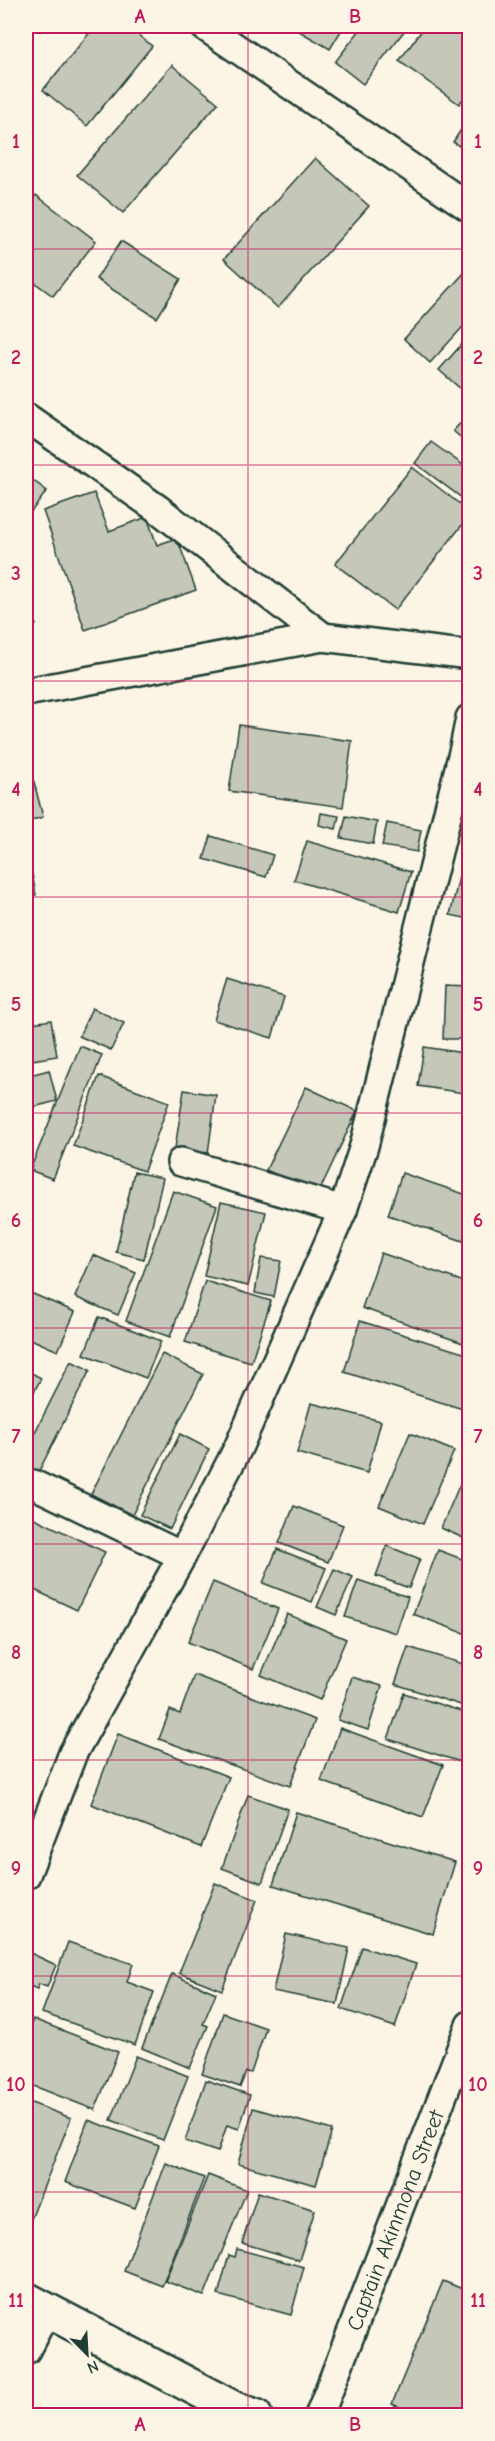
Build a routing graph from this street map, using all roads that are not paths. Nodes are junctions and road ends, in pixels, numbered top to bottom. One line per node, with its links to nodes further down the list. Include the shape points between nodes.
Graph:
1 (204, 26): 2 (street)
2 (470, 208)
3 (26, 417): 4 (street, via 158,509)
4 (323, 637): 5 (street); 6 (street)
5 (469, 658)
6 (26, 692)
7 (470, 718): 9 (street, via 364,1146)
8 (181, 1162): 9 (street)
9 (343, 1210): 11 (street, via 238,1448)
10 (33, 1484): 11 (street)
11 (182, 1556): 12 (street, via 74,1753)
12 (26, 1875)
13 (470, 2025): 17 (street, Captain Akinmona Street)
14 (36, 2304): 15 (street); 16 (street)
15 (26, 2350)
16 (241, 2413)
17 (319, 2415)

